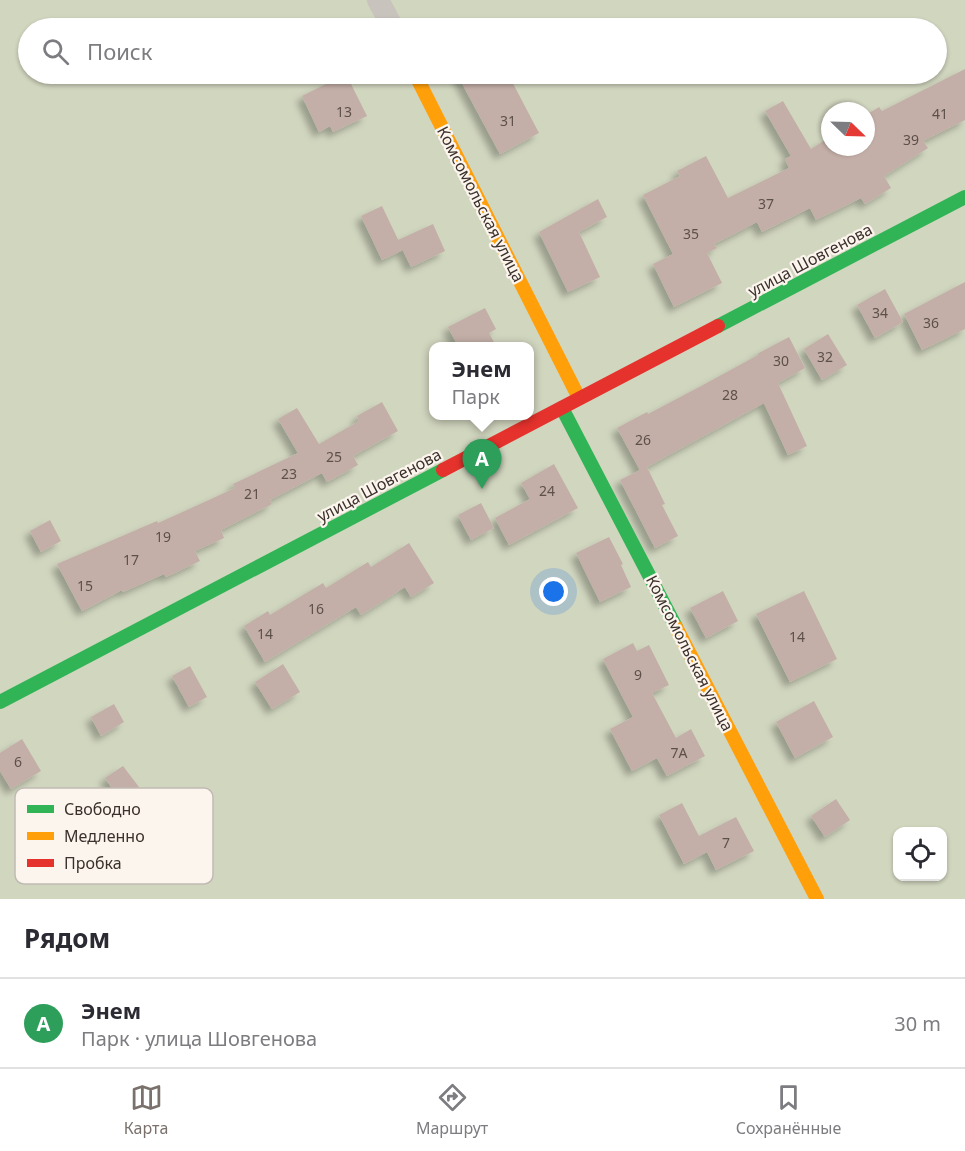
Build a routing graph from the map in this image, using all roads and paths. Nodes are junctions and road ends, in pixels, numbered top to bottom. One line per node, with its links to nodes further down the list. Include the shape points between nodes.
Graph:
1 (378, 0): 2 (street)
2 (388, 18)
3 (420, 84): 5 (street, Комсомольская улица)
4 (965, 198): 5 (street, улица Шовгенова)
5 (579, 398): 6 (street, улица Шовгенова)
6 (562, 408): 7 (street, улица Шовгенова); 8 (street, Комсомольская улица)
7 (0, 702)
8 (817, 899)

